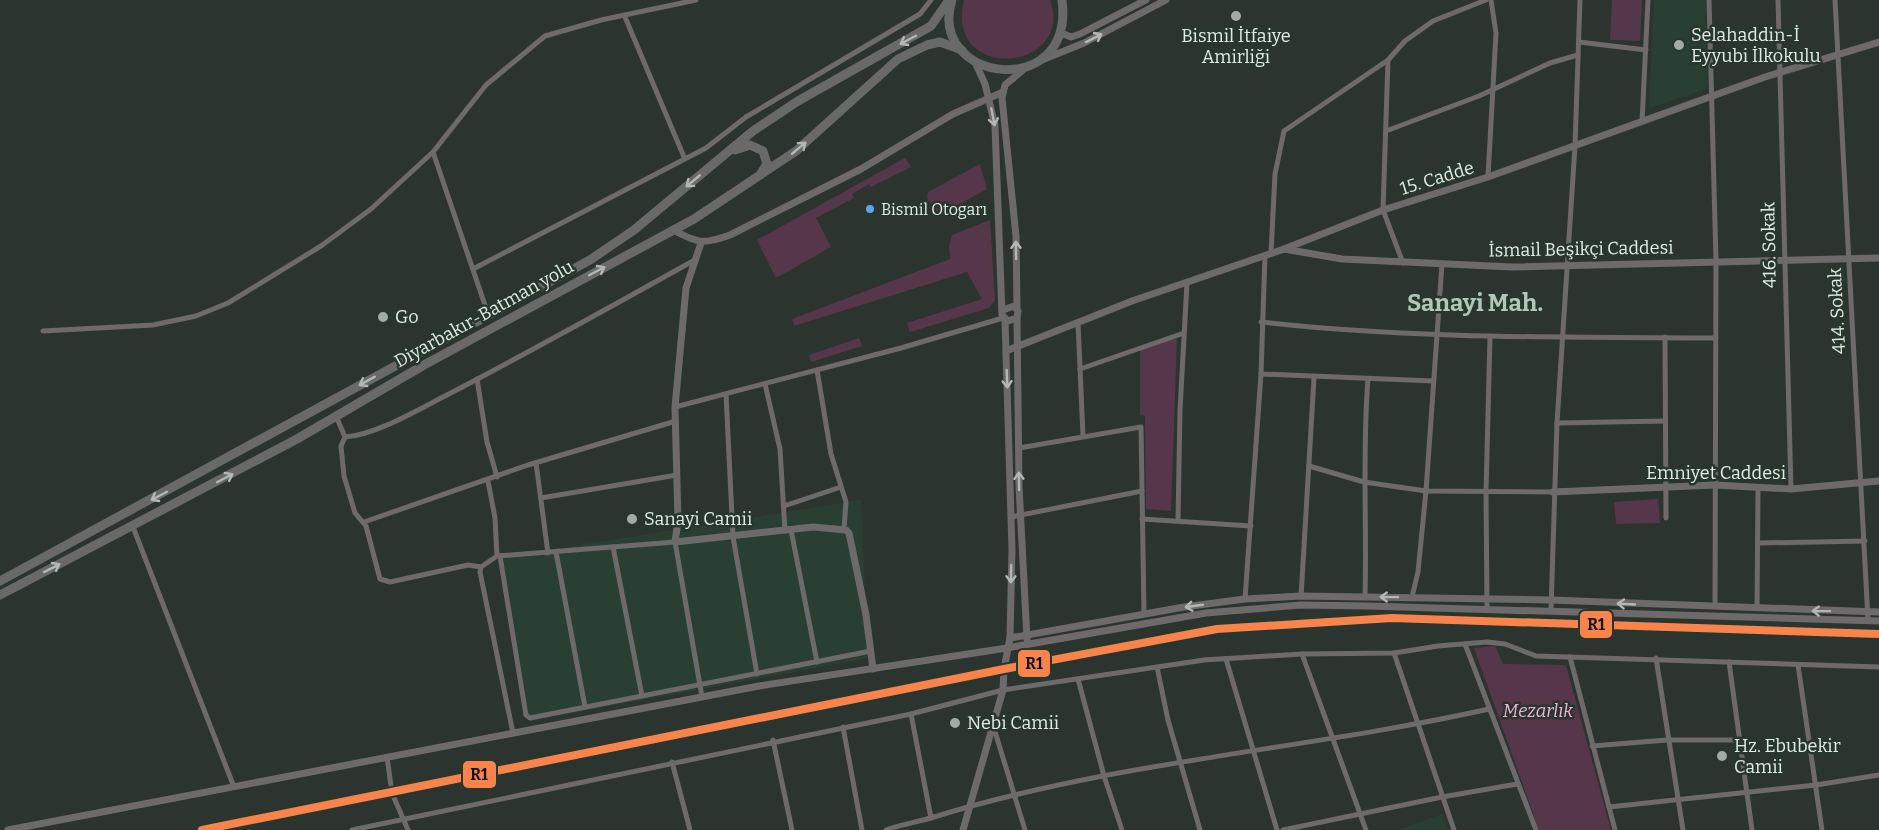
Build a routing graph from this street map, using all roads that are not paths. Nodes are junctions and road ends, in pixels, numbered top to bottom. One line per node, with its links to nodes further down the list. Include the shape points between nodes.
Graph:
1 (696, 0): 14 (street)
2 (931, 0): 35 (street, via 920,14 746,117 706,148)
3 (950, 0): 18 (highway, via 950,21); 36 (highway, Diyarbakır-Batman yolu, one-way to 36, via 930,26 798,101)
4 (1062, 0): 15 (highway)
5 (1146, 0): 15 (street, via 1080,34 1071,37)
6 (1166, 0): 23 (street, one-way to 6)
7 (1486, 0): 22 (street, via 1433,21 1405,41)
8 (1491, 0): 27 (street, via 1496,33)
9 (1580, 0): 16 (street)
10 (1648, 0): 19 (street)
11 (1709, 0): 29 (street)
12 (1778, 0): 26 (street, 416. Sokak)
13 (1835, 0): 21 (street, 414. Sokak)
14 (625, 17): 34 (street, via 545,36 486,85); 35 (street)
15 (1061, 33): 23 (highway, via 1053,49)
16 (1579, 42): 19 (street); 20 (street)
17 (1879, 42): 21 (street, 15. Cadde)
18 (962, 50): 24 (highway); 38 (highway, Diyarbakır-Batman yolu, one-way to 18, via 796,152 898,59 940,42)
19 (1646, 50): 31 (street)
20 (1578, 55): 27 (street); 33 (street)
21 (1837, 55): 26 (street, 15. Cadde); 45 (street, 414. Sokak)
22 (1389, 60): 32 (street); 43 (street, via 1284,131 1275,174)
23 (1040, 61): 25 (highway)
24 (975, 62): 25 (highway, via 1007,72); 30 (street)
25 (1024, 69): 28 (street, via 1005,85)
26 (1781, 73): 29 (street, 15. Cadde); 48 (street, 416. Sokak)
27 (1492, 88): 32 (street); 37 (street)
28 (1003, 92): 30 (street); 54 (street, one-way to 28, via 1016,236)
29 (1713, 96): 31 (street, 15. Cadde); 47 (street)
30 (988, 97): 41 (street, via 861,169 730,235); 56 (street, one-way to 56, via 994,126)
31 (1642, 122): 33 (street, 15. Cadde)
32 (1386, 131): 39 (street)
33 (1575, 146): 37 (street, 15. Cadde); 51 (street)
34 (433, 152): 52 (street); 60 (street, via 371,209 321,246 228,303 196,316 153,325)
35 (684, 157): 52 (street)
36 (720, 159): 38 (highway, via 742,147 757,146 767,164); 55 (highway, Diyarbakır-Batman yolu, one-way to 55, via 609,247)
37 (1488, 177): 39 (street, 15. Cadde)
38 (752, 183): 40 (highway, Diyarbakır-Batman yolu)
39 (1383, 210): 42 (street, 15. Cadde); 49 (street)
40 (673, 230): 41 (street); 79 (highway, Diyarbakır-Batman yolu, one-way to 40)
41 (701, 243): 46 (street)
42 (1284, 249): 43 (street, 15. Cadde); 49 (street, İsmail Beşikçi Caddesi, via 1342,260)
43 (1268, 254): 53 (street, 15. Cadde); 58 (street)
44 (1879, 258): 45 (street, İsmail Beşikçi Caddesi)
45 (1850, 260): 48 (street, İsmail Beşikçi Caddesi); 93 (street, 414. Sokak)
46 (693, 261): 74 (street); 78 (street, via 686,288)
47 (1716, 261): 48 (street, İsmail Beşikçi Caddesi); 51 (street, İsmail Beşikçi Caddesi); 65 (street)
48 (1785, 261): 98 (street, 416. Sokak)
49 (1403, 263): 50 (street, İsmail Beşikçi Caddesi)
50 (1442, 264): 51 (street, İsmail Beşikçi Caddesi); 62 (street)
51 (1567, 265): 66 (street)
52 (473, 269): 55 (street)
53 (1187, 283): 59 (street, 15. Cadde); 61 (street)
54 (1017, 309): 56 (street, via 1011,305); 57 (street)
55 (488, 314): 124 (highway, Diyarbakır-Batman yolu, one-way to 124)
56 (1004, 316): 57 (street, via 1013,321); 68 (street); 70 (street)
57 (1017, 318): 67 (street)
58 (1261, 322): 62 (street, via 1348,332); 71 (street)
59 (1078, 323): 67 (street, 15. Cadde); 69 (street)
60 (43, 331)
61 (1184, 333): 69 (street); 109 (street)
62 (1436, 336): 63 (street); 75 (street)
63 (1490, 337): 66 (street); 101 (street)
64 (1665, 337): 65 (street); 66 (street); 80 (street)
65 (1716, 338): 94 (street)
66 (1563, 339): 82 (street)
67 (1018, 346): 68 (street, 15. Cadde); 85 (street)
68 (1006, 351): 106 (street, one-way to 106)
69 (1080, 369): 83 (street)
70 (817, 370): 76 (street); 95 (street, via 828,442)
71 (1261, 374): 72 (street); 111 (street)
72 (1314, 378): 73 (street); 87 (street)
73 (1368, 379): 75 (street); 92 (street)
74 (477, 380): 84 (street, via 405,416 360,435); 89 (street)
75 (1433, 381): 100 (street)
76 (765, 384): 77 (street); 104 (street, via 780,449)
77 (726, 394): 78 (street); 115 (street)
78 (675, 407): 81 (street)
79 (336, 416): 84 (street); 112 (highway, Diyarbakır-Batman yolu, one-way to 79)
80 (1665, 421): 82 (street); 96 (street)
81 (676, 422): 86 (street); 88 (street)
82 (1557, 423): 102 (street)
83 (1083, 436): 85 (street); 99 (street, via 1141,427)
84 (345, 437): 110 (street, via 341,446 344,476 355,513)
85 (1019, 448): 105 (street, one-way to 85)
86 (536, 463): 89 (street); 103 (street)
87 (1309, 466): 92 (street); 126 (street)
88 (677, 475): 103 (street); 117 (street)
89 (497, 477): 90 (street)
90 (488, 481): 110 (street); 122 (street)
91 (1879, 481): 93 (street, Emniyet Caddesi)
92 (1365, 482): 100 (street); 127 (street)
93 (1861, 483): 98 (street, Emniyet Caddesi); 116 (street, 414. Sokak)
94 (1715, 485): 96 (street, Emniyet Caddesi); 97 (street, Emniyet Caddesi); 133 (street)
95 (841, 487): 104 (street); 113 (street, via 846,507)
96 (1664, 487): 102 (street, Emniyet Caddesi); 107 (street)
97 (1758, 489): 98 (street, Emniyet Caddesi); 118 (street)
98 (1791, 489)
99 (1142, 491): 105 (street); 108 (street)
100 (1426, 491): 101 (street); 128 (street)
101 (1486, 492): 102 (street); 130 (street)
102 (1553, 492): 131 (street)
103 (541, 498): 121 (street)
104 (784, 506): 114 (street)
105 (1020, 516): 106 (street); 142 (street)
106 (1011, 517): 143 (street, one-way to 143)
107 (1666, 518)
108 (1142, 519): 109 (street); 139 (street)
109 (1178, 521): 111 (street)
110 (364, 522): 123 (street, via 379,577 385,582 468,565)
111 (1251, 525): 129 (street)
112 (133, 527): 125 (highway, Diyarbakır-Batman yolu, one-way to 112); 185 (street)
113 (844, 529): 114 (street); 147 (street, via 849,532)
114 (788, 530): 115 (street); 153 (street)
115 (733, 537): 117 (street); 159 (street)
116 (1865, 541): 118 (street); 137 (street, 414. Sokak)
117 (675, 542): 119 (street); 161 (street)
118 (1758, 543): 135 (street)
119 (613, 547): 120 (street); 163 (street)
120 (556, 552): 121 (street); 165 (street)
121 (548, 553): 122 (street)
122 (499, 556): 123 (street); 165 (street, via 526,715 531,718)
123 (482, 567): 171 (street)
124 (0, 581)
125 (0, 595)
126 (1301, 596): 127 (street); 129 (street); 132 (street)
127 (1365, 597): 128 (street, one-way to 127)
128 (1412, 597): 130 (street)
129 (1245, 599): 139 (street, one-way to 139)
130 (1486, 599): 131 (street); 134 (street)
131 (1551, 600): 133 (street, one-way to 131); 136 (street)
132 (1301, 605): 134 (street); 144 (street, via 1206,613)
133 (1715, 606): 135 (street)
134 (1487, 607): 136 (street)
135 (1757, 608): 137 (street, one-way to 135)
136 (1551, 609): 140 (street)
137 (1869, 612): 138 (street); 140 (street, 414. Sokak)
138 (1879, 612)
139 (1144, 614): 142 (street)
140 (1868, 620): 141 (street)
141 (1879, 621)
142 (1027, 635): 143 (street); 144 (street)
143 (1010, 638): 146 (street)
144 (1027, 644): 146 (street)
145 (1465, 644): 148 (street); 150 (street, via 1505,644 1536,656); 166 (street)
146 (1007, 648): 158 (street); 162 (street)
147 (870, 651): 153 (street); 158 (street)
148 (1394, 653): 149 (street); 169 (street)
149 (1302, 654): 152 (street); 172 (street)
150 (1570, 657): 151 (street); 176 (street)
151 (1656, 658): 154 (street); 174 (street)
152 (1226, 659): 156 (street); 177 (street)
153 (817, 662): 159 (street)
154 (1729, 662): 155 (street); 175 (street)
155 (1798, 665): 157 (street); 184 (street)
156 (1157, 667): 160 (street); 180 (street)
157 (1879, 667)
158 (873, 669): 164 (street)
159 (757, 674): 161 (street)
160 (1078, 679): 162 (street); 182 (street)
161 (700, 685): 163 (street); 164 (street)
162 (1003, 690): 167 (street); 168 (street)
163 (642, 696): 165 (street)
164 (702, 696): 171 (street)
165 (585, 707)
166 (1489, 709): 169 (street); 183 (street)
167 (911, 714): 170 (street); 193 (street)
168 (992, 723): 187 (street); 190 (street)
169 (1419, 724): 172 (street); 188 (street)
170 (843, 727): 173 (street); 200 (street)
171 (513, 733): 178 (street)
172 (1332, 738): 177 (street); 192 (street)
173 (773, 740): 179 (street); 199 (street)
174 (1667, 740): 175 (street); 176 (street); 189 (street)
175 (1739, 740): 186 (street)
176 (1592, 746): 191 (street)
177 (1254, 749): 180 (street); 206 (street)
178 (387, 757): 185 (street); 194 (street, via 392,793)
179 (672, 762): 194 (street); 198 (street)
180 (1182, 763): 182 (street); 205 (street)
181 (1879, 775): 184 (street)
182 (1104, 776): 187 (street); 204 (street)
183 (1517, 784): 188 (street); 210 (street)
184 (1816, 785): 186 (street); 214 (street)
185 (234, 787): 195 (street)
186 (1747, 793): 189 (street); 213 (street)
187 (1013, 795): 190 (street); 203 (street)
188 (1442, 797): 192 (street); 209 (street)
189 (1677, 798): 191 (street); 212 (street)
190 (970, 805): 193 (street); 202 (street)
191 (1609, 807): 211 (street)
192 (1359, 814): 207 (street); 208 (street)
193 (931, 818): 201 (street)
194 (403, 820): 196 (street); 197 (street)
195 (8, 830)
196 (352, 830)
197 (408, 830)
198 (690, 830)
199 (792, 830)
200 (862, 830)
201 (886, 830)
202 (963, 830)
203 (1025, 830)
204 (1122, 830)
205 (1200, 830)
206 (1277, 830)
207 (1283, 830)
208 (1366, 830)
209 (1454, 830)
210 (1536, 830)
211 (1615, 830)
212 (1683, 830)
213 (1752, 830)
214 (1822, 830)

